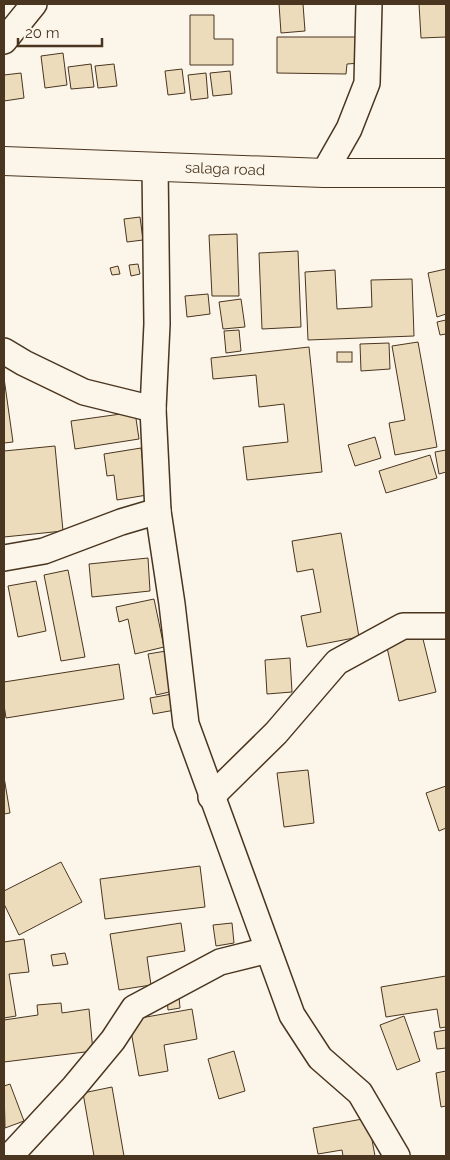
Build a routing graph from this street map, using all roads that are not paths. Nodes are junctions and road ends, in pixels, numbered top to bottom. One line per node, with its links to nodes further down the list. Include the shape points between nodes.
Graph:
1 (34, 4): 3 (street)
2 (369, 4): 7 (street, via 367,84 349,129)
3 (4, 41)
4 (4, 161): 5 (main road, salaga road)
5 (155, 166): 7 (main road, salaga road); 9 (street)
6 (446, 173): 7 (main road, salaga road)
7 (324, 174)
8 (4, 351): 9 (street, via 84,392)
9 (153, 409): 10 (street)
10 (158, 511): 11 (street, via 44,551); 13 (street, via 186,724)
11 (4, 558)
12 (446, 626): 13 (street, via 403,626 337,662 276,733)
13 (211, 797): 14 (street)
14 (268, 950): 15 (street, via 220,962 134,1008 113,1040 74,1087); 16 (street, via 292,1015 320,1058 360,1093)
15 (10, 1156)
16 (397, 1156)

